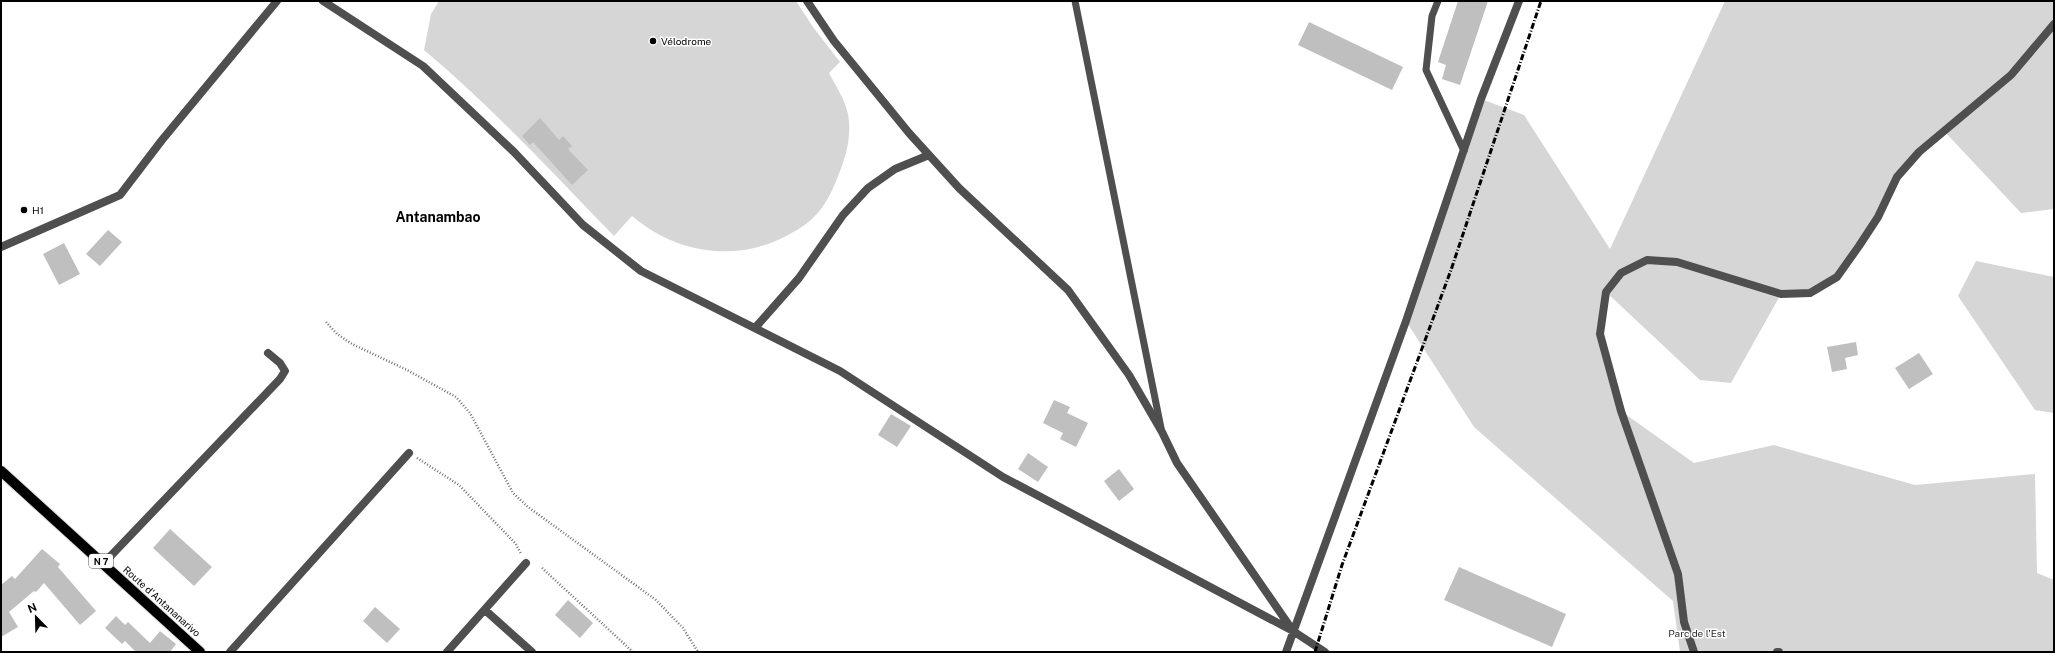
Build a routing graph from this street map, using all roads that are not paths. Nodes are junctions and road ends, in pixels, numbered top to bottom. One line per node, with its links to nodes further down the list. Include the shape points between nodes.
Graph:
1 (277, 1): 10 (street, via 120,195)
2 (323, 1): 11 (street, via 423,66 514,152 583,225 641,271)
3 (807, 1): 9 (street, via 834,41)
4 (1075, 1): 13 (lane)
5 (1438, 1): 8 (lane, via 1432,16 1426,70)
6 (1519, 1): 8 (street)
7 (2054, 24): 26 (street, via 2011,75 1919,152 1897,177 1878,217 1837,276 1810,293 1781,294 1677,262 1647,260 1621,273 1606,292 1600,334 1621,411 1678,574 1684,622)
8 (1464, 151): 19 (street, via 1406,321)
9 (929, 154): 11 (street, via 895,169 868,188 843,215 799,278); 13 (street, via 959,188 1068,290 1129,375)
10 (1, 247)
11 (754, 328): 19 (street, via 840,371 1003,477)
12 (268, 353): 17 (street, via 285,371 280,379)
13 (1162, 432): 19 (street, via 1176,463)
14 (410, 453): 21 (street)
15 (1, 471): 17 (main road, Route d'Antananarivo / N 7)
16 (526, 563): 18 (street)
17 (104, 564): 20 (main road, Route d'Antananarivo / N 7)
18 (485, 610): 22 (street); 23 (street)
19 (1293, 631): 24 (street); 25 (street)
20 (200, 652)
21 (230, 652)
22 (448, 652)
23 (532, 652)
24 (1286, 652)
25 (1325, 652)
26 (1694, 652)

